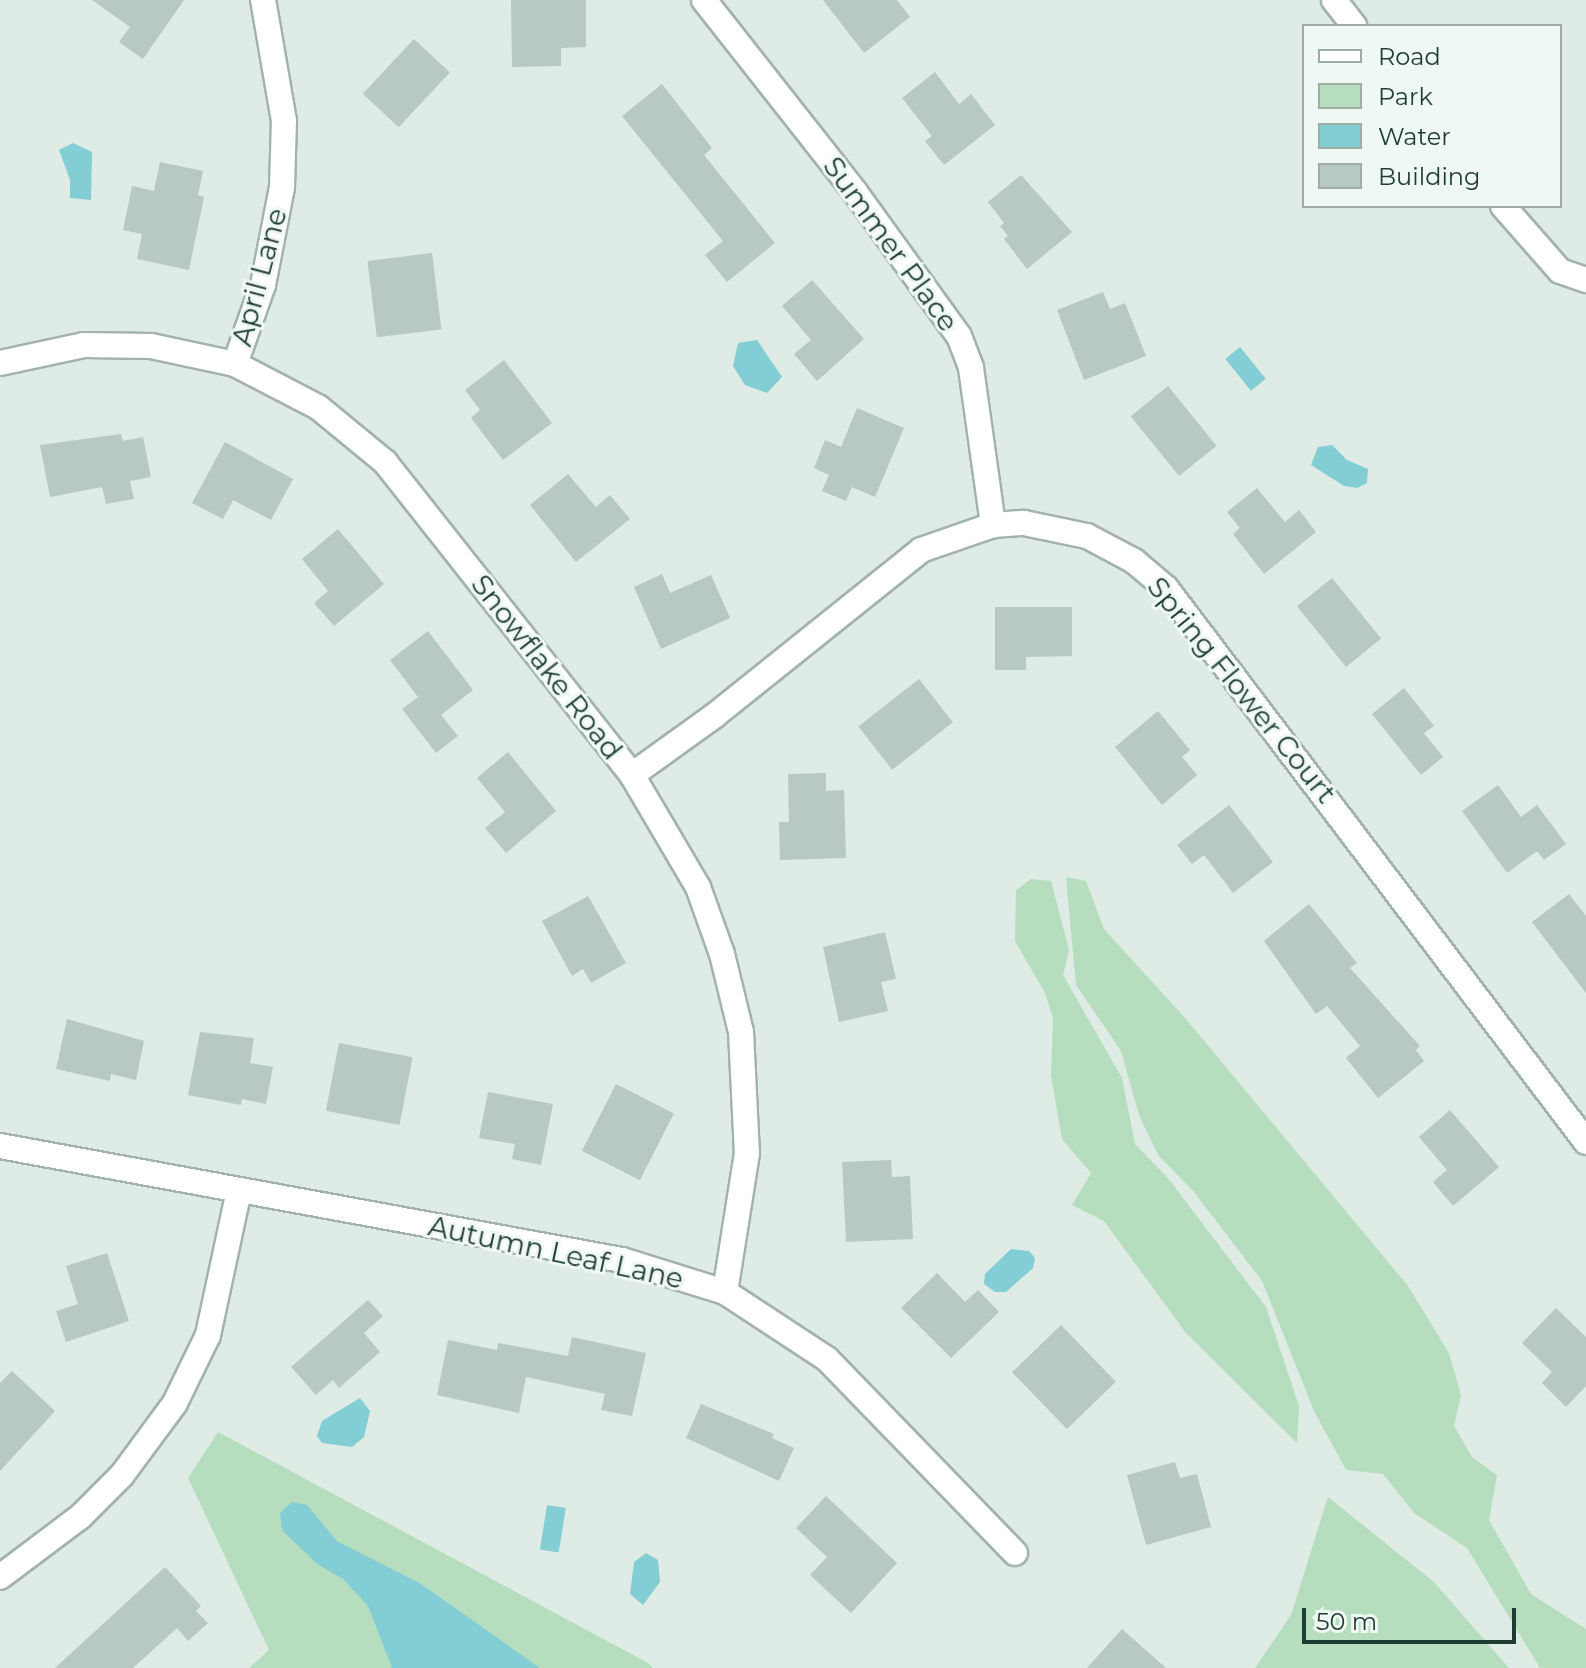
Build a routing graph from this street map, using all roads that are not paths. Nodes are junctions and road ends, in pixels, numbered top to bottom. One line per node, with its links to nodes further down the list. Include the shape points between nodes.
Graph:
1 (263, 0): 8 (street, April Lane, via 284,121 282,187 266,272)
2 (704, 0): 9 (street, Summer Place, via 959,336 971,368)
3 (1334, 0): 4 (street)
4 (1352, 24)
5 (1505, 208): 6 (street, via 1560,271)
6 (1586, 280)
7 (0, 363): 8 (street, Snowflake Road, via 41,351 118,345)
8 (235, 364): 10 (street, Snowflake Road, via 318,407 385,462)
9 (993, 525): 10 (street, Spring Flower Court, via 943,540 894,568 714,716); 11 (street, Spring Flower Court, via 1024,523 1087,536 1134,561 1166,588)
10 (632, 775): 14 (street, Snowflake Road, via 698,887 741,1032 747,1153)
11 (1586, 1142)
12 (0, 1146): 13 (street, Autumn Leaf Lane)
13 (239, 1190): 14 (street, Autumn Leaf Lane, via 622,1260); 16 (street, via 208,1335 175,1403 122,1475 80,1517)
14 (725, 1292): 15 (street, Autumn Leaf Lane, via 827,1359)
15 (1015, 1553)
16 (0, 1577)

